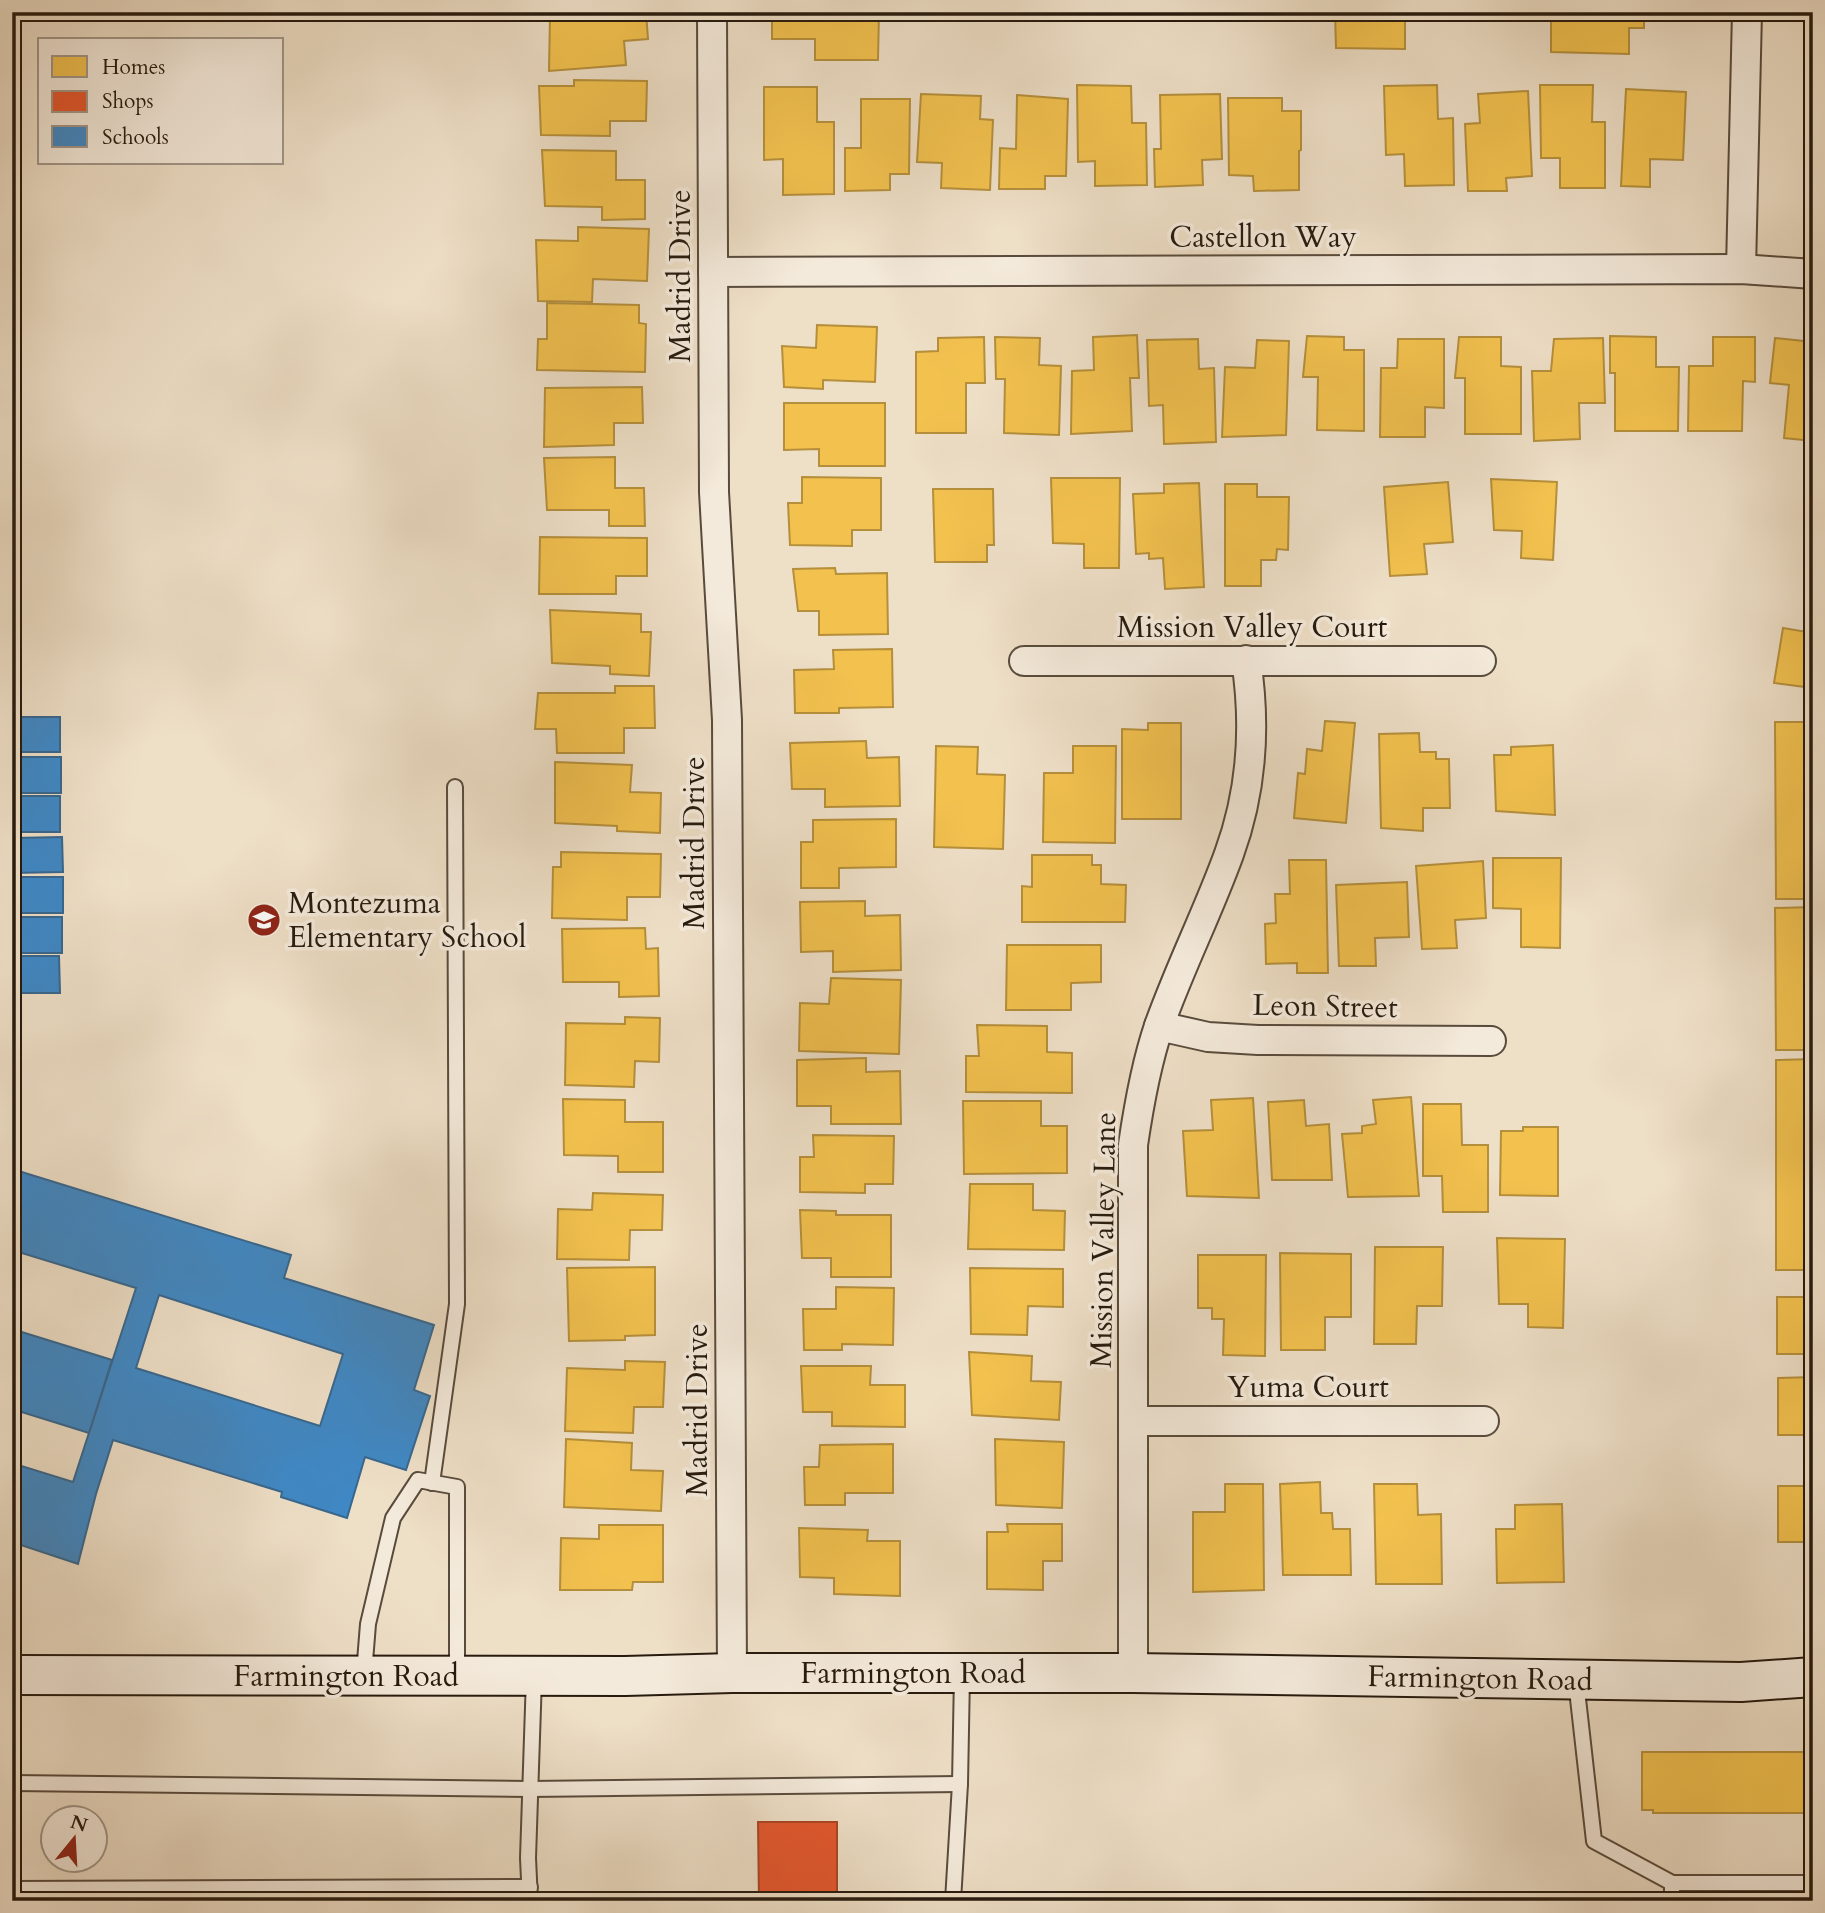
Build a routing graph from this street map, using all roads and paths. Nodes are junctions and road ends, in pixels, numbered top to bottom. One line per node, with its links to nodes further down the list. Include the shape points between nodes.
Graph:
1 (712, 12): 4 (street, Madrid Drive)
2 (1747, 12): 3 (street)
3 (1741, 269): 4 (street, Castellon Way); 5 (street, Castellon Way)
4 (713, 272): 15 (street, Madrid Drive, via 714,492 727,720)
5 (1813, 274)
6 (1246, 660): 7 (street, Mission Valley Court); 8 (street, Mission Valley Court); 10 (street, Mission Valley Lane, via 1252,743 1245,799 1230,852)
7 (1481, 660)
8 (1024, 661)
9 (455, 787): 14 (lane, via 457,1304)
10 (1159, 1026): 11 (street, Leon Street, via 1208,1037 1258,1040); 13 (street, Mission Valley Lane, via 1141,1090 1133,1144)
11 (1491, 1041)
12 (1484, 1420): 13 (street, Yuma Court)
13 (1133, 1421): 17 (street, Mission Valley Lane)
14 (432, 1483): 19 (lane, via 418,1480 393,1518 368,1624); 20 (lane, via 457,1487)
15 (732, 1673): 16 (main road, Farmington Road); 21 (main road, Farmington Road)
16 (962, 1673): 17 (main road, Farmington Road); 25 (lane)
17 (1133, 1673): 23 (main road, Farmington Road)
18 (12, 1675): 19 (main road, Farmington Road)
19 (364, 1676): 20 (main road, Farmington Road)
20 (457, 1676): 21 (main road, Farmington Road)
21 (534, 1676): 26 (lane)
22 (1813, 1676): 23 (main road, Farmington Road, via 1741,1682)
23 (1576, 1680): 27 (lane, via 1594,1841)
24 (12, 1783): 26 (lane)
25 (960, 1784): 26 (lane); 31 (lane)
26 (530, 1788): 30 (lane)
27 (1672, 1883): 28 (lane); 32 (lane)
28 (1813, 1883)
29 (12, 1889): 30 (lane)
30 (530, 1894)
31 (953, 1901)
32 (1672, 1901)

